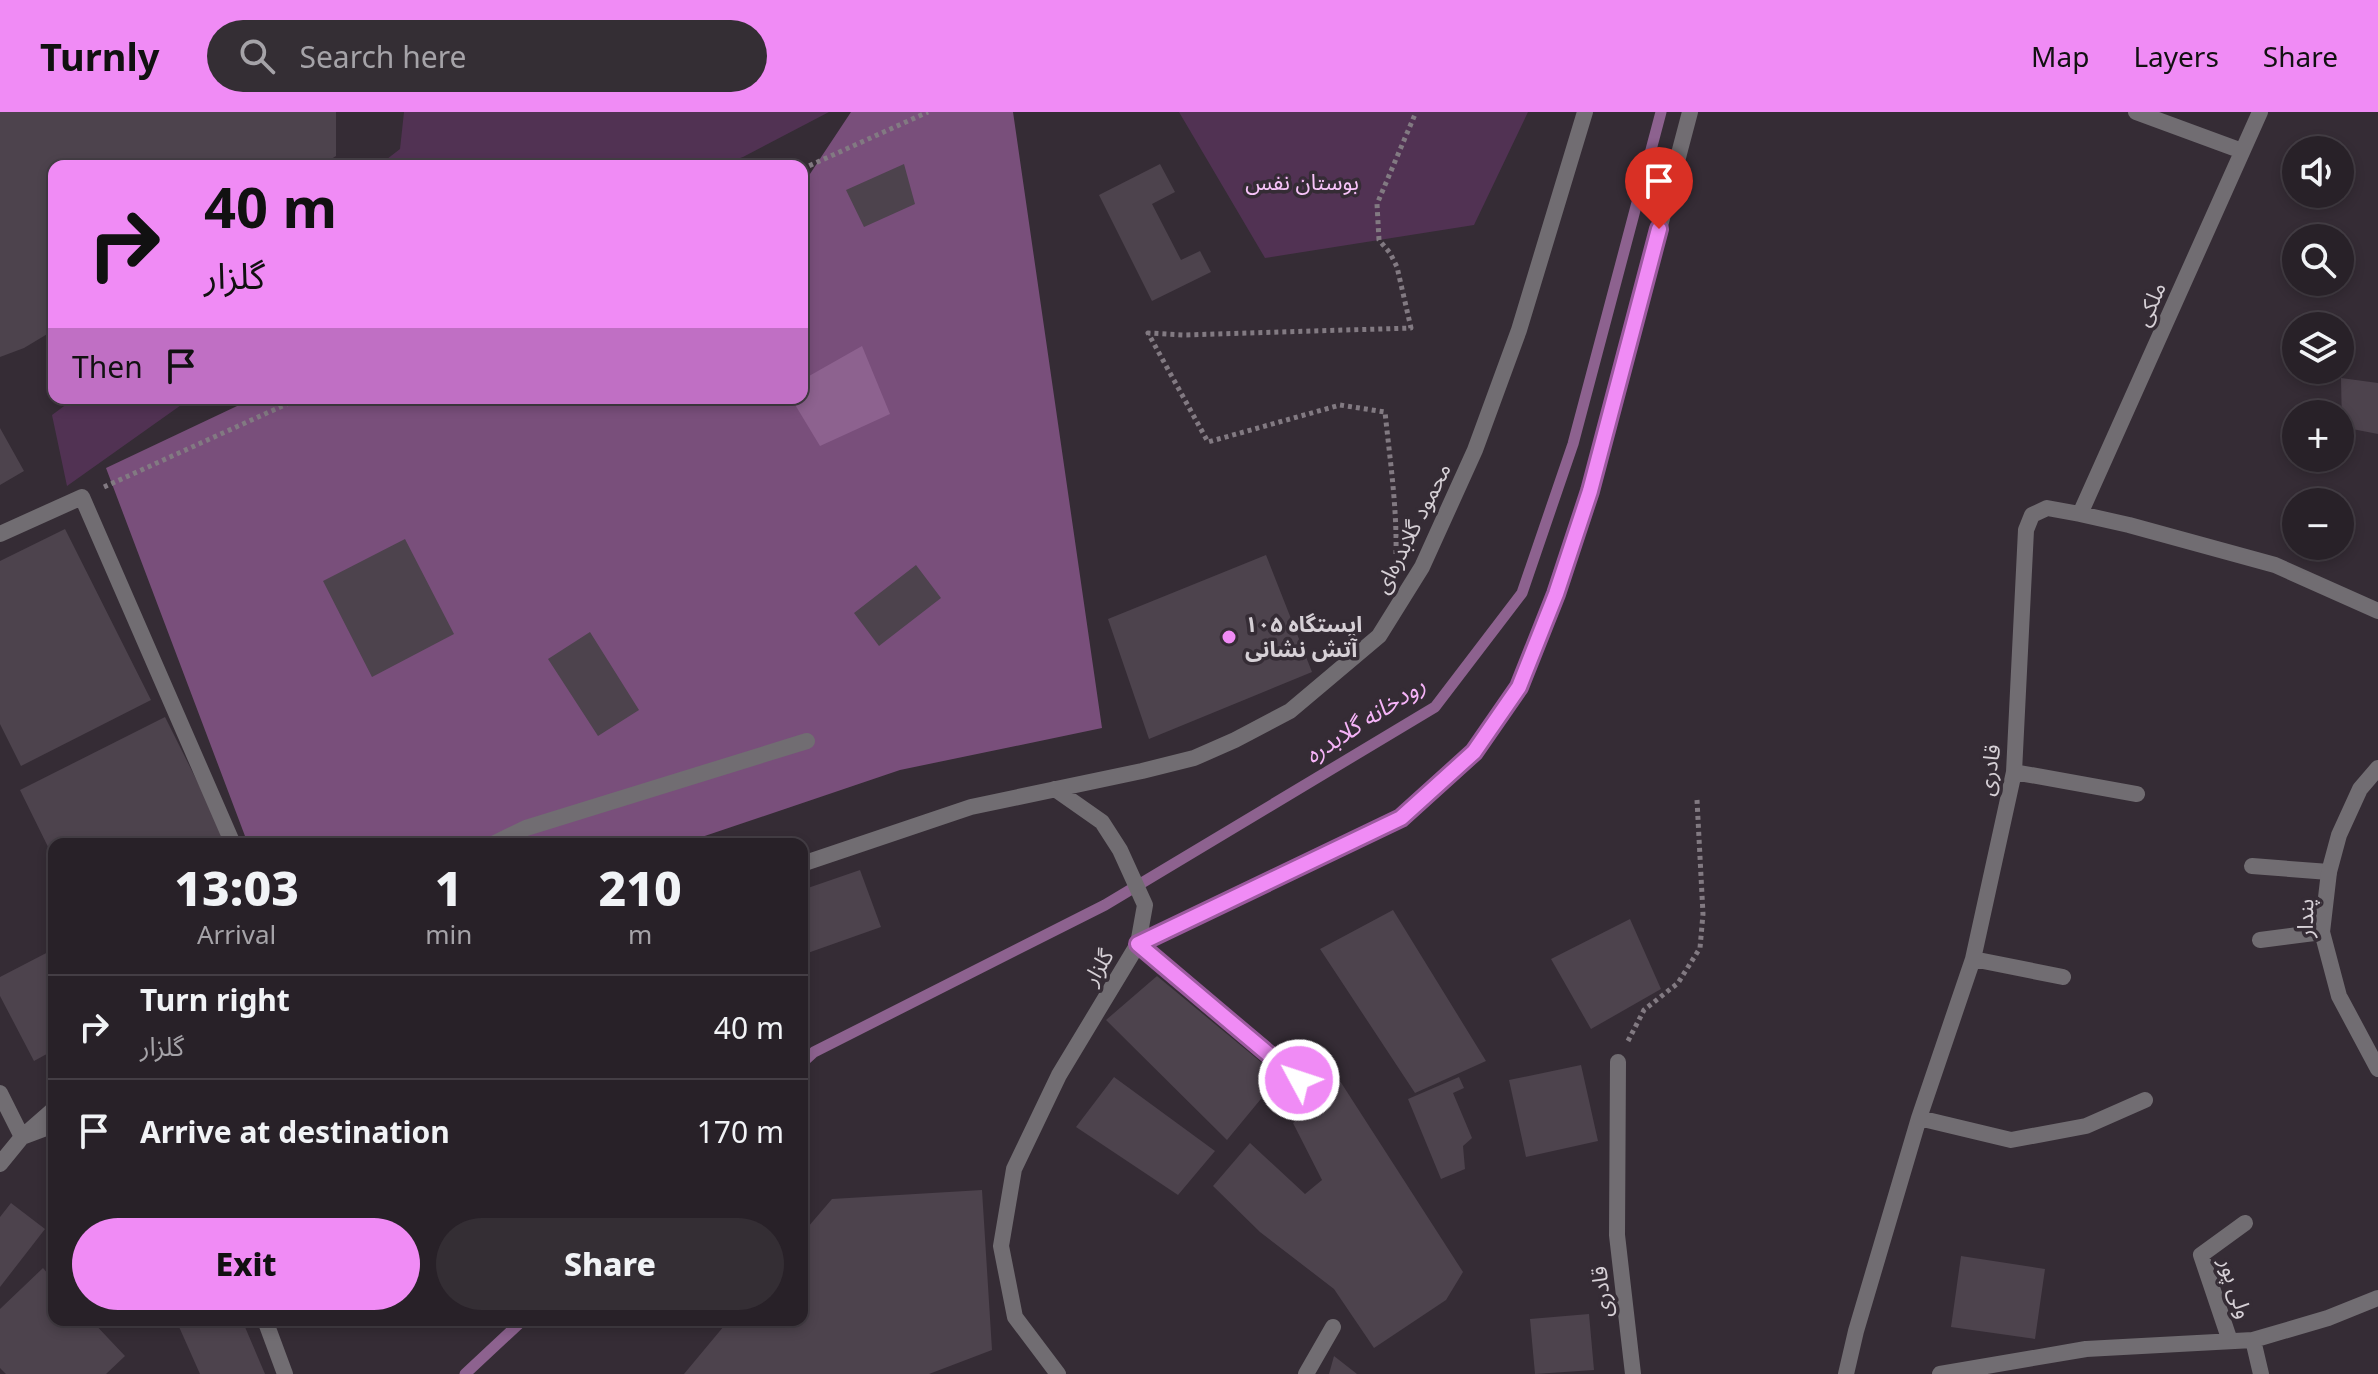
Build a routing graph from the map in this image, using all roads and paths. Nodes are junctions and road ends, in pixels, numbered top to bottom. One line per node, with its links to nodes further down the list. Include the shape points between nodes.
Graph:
1 (928, 112): 8 (path)
2 (1416, 112): 13 (path, via 1377,204 1379,240 1397,267 1411,328 1148,333 1208,442 1340,405 1385,412 1396,570)
3 (1585, 112): 13 (street, محمود گلابدره‌ای, via 1519,330 1475,450)
4 (1690, 112): 28 (street, گلزار, via 1590,491 1519,687 1474,752 1401,818)
5 (2136, 112): 7 (street)
6 (2260, 112): 7 (street, ملکی)
7 (2242, 151): 11 (street, ملکی)
8 (808, 166)
9 (287, 404): 10 (path)
10 (130, 475)
11 (2080, 514): 14 (street, قادری, via 2275,565); 17 (street, قادری, via 2047,508 2032,515 2026,530)
12 (0, 534): 21 (street, via 82,497)
13 (1409, 587): 18 (street, محمود گلابدره‌ای, via 1379,636 1290,711 1194,758)
14 (2378, 611)
15 (807, 741): 22 (street)
16 (2378, 768): 25 (street, پندار, via 2360,789)
17 (2014, 772): 19 (street); 29 (street, قادری)
18 (1055, 789): 23 (street, محمود گلابدره‌ای, via 971,807); 28 (street, via 1102,822 1120,850 1145,905)
19 (2137, 794)
20 (1697, 800): 31 (path, via 1700,948 1678,983 1644,1010)
21 (230, 838)
22 (505, 838)
23 (808, 862)
24 (2252, 866): 25 (street)
25 (2329, 872): 26 (street, پندار)
26 (2322, 932): 27 (street); 32 (street, پندار, via 2339,996)
27 (2260, 940)
28 (1138, 944): 33 (street); 48 (street, گلزار, via 1059,1075 1014,1169 1001,1246 1015,1317)
29 (1973, 959): 30 (street); 37 (street, قادری)
30 (2063, 977)
31 (1618, 1062): 50 (street, قادری, via 1617,1235)
32 (2378, 1069)
33 (1299, 1080)
34 (0, 1093): 39 (street)
35 (2145, 1100): 37 (street, via 2086,1126 2011,1140)
36 (48, 1114): 39 (street)
37 (1919, 1118): 51 (street, قادری)
38 (48, 1127): 39 (street)
39 (22, 1137): 40 (street)
40 (0, 1164)
41 (2245, 1223): 46 (street, ولی پور, via 2201,1255)
42 (2378, 1298): 45 (street)
43 (267, 1326): 47 (street)
44 (1333, 1327): 49 (street)
45 (2253, 1340): 46 (street); 53 (street)
46 (2230, 1341): 52 (street, via 2086,1349)
47 (285, 1374)
48 (1058, 1374)
49 (1306, 1374)
50 (1633, 1374)
51 (1846, 1374)
52 (1940, 1374)
53 (2261, 1374)

